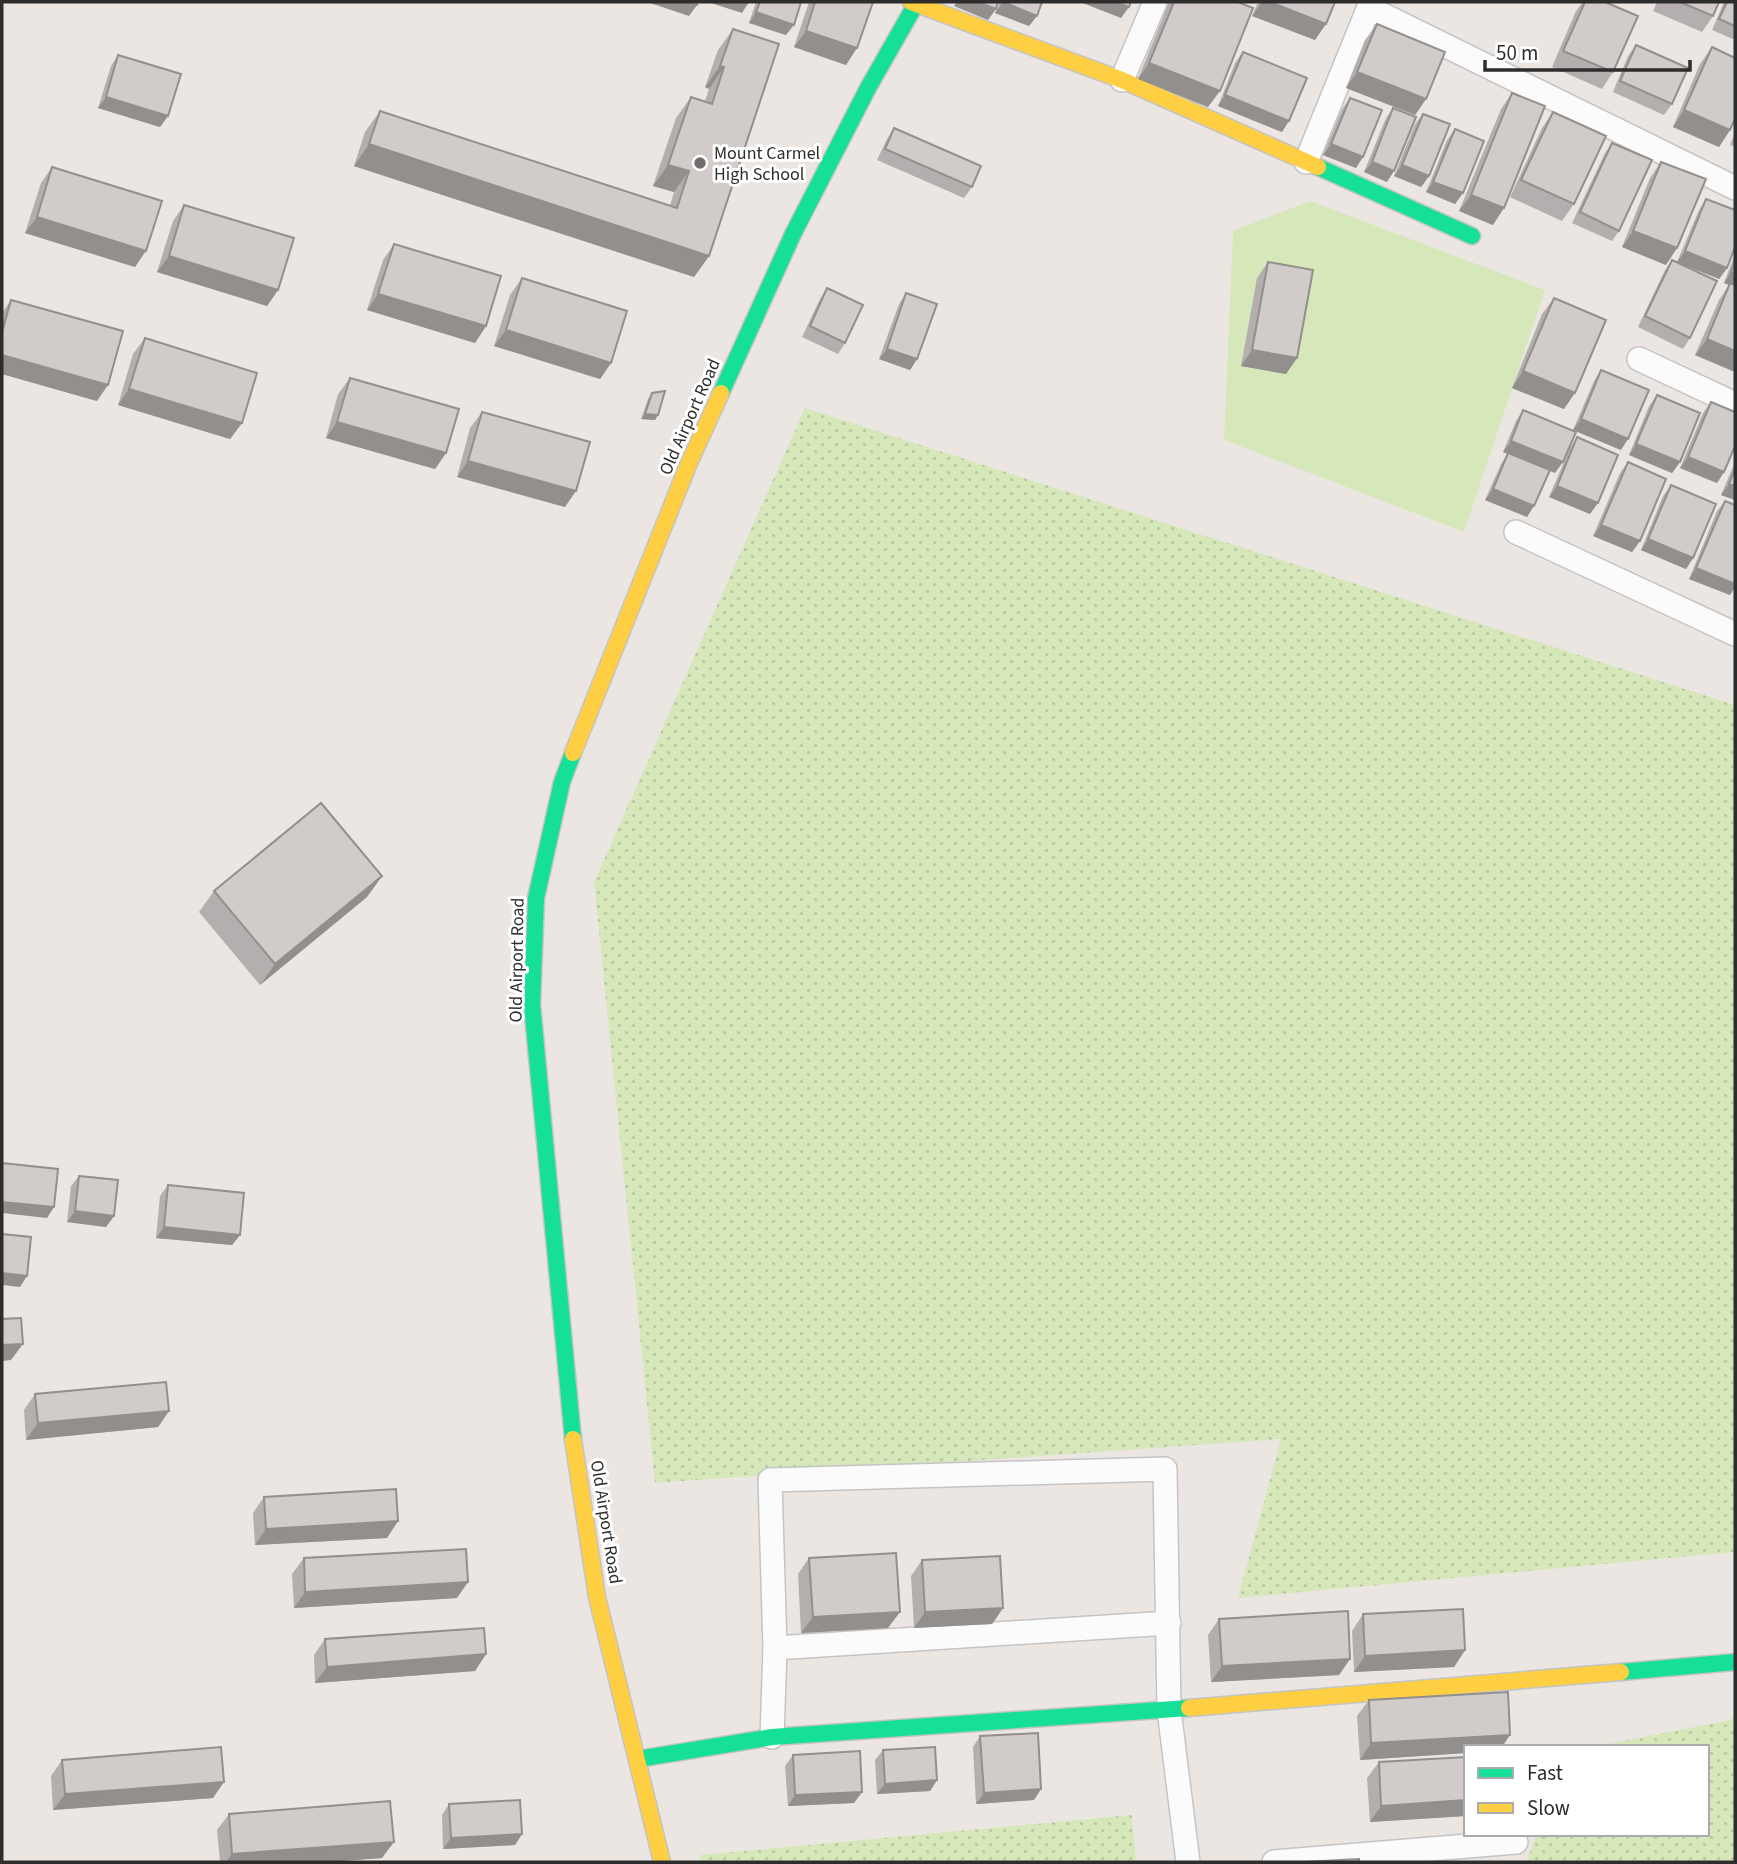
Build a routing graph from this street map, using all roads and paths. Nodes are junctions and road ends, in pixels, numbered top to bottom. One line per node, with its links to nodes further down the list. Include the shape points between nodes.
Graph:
1 (914, 2): 4 (main road); 17 (main road, Old Airport Road, via 793,234 689,463 562,782 536,898 532,1004 570,1418 597,1597)
2 (1155, 2): 4 (street)
3 (1370, 5): 5 (street); 6 (street)
4 (1122, 80): 5 (main road)
5 (1306, 162): 7 (main road)
6 (1735, 188)
7 (1472, 236)
8 (1639, 359): 9 (street)
9 (1735, 404)
10 (1516, 532): 11 (street)
11 (1735, 634)
12 (1169, 1623): 13 (street); 13 (street, via 1165,1469 770,1480); 15 (street)
13 (775, 1648): 16 (street)
14 (1735, 1662): 15 (main road)
15 (1169, 1710): 16 (main road); 20 (street)
16 (772, 1737): 17 (main road)
17 (638, 1759): 19 (main road, Old Airport Road)
18 (1516, 1842): 21 (street)
19 (662, 1862)
20 (1188, 1862)
21 (1274, 1862)

